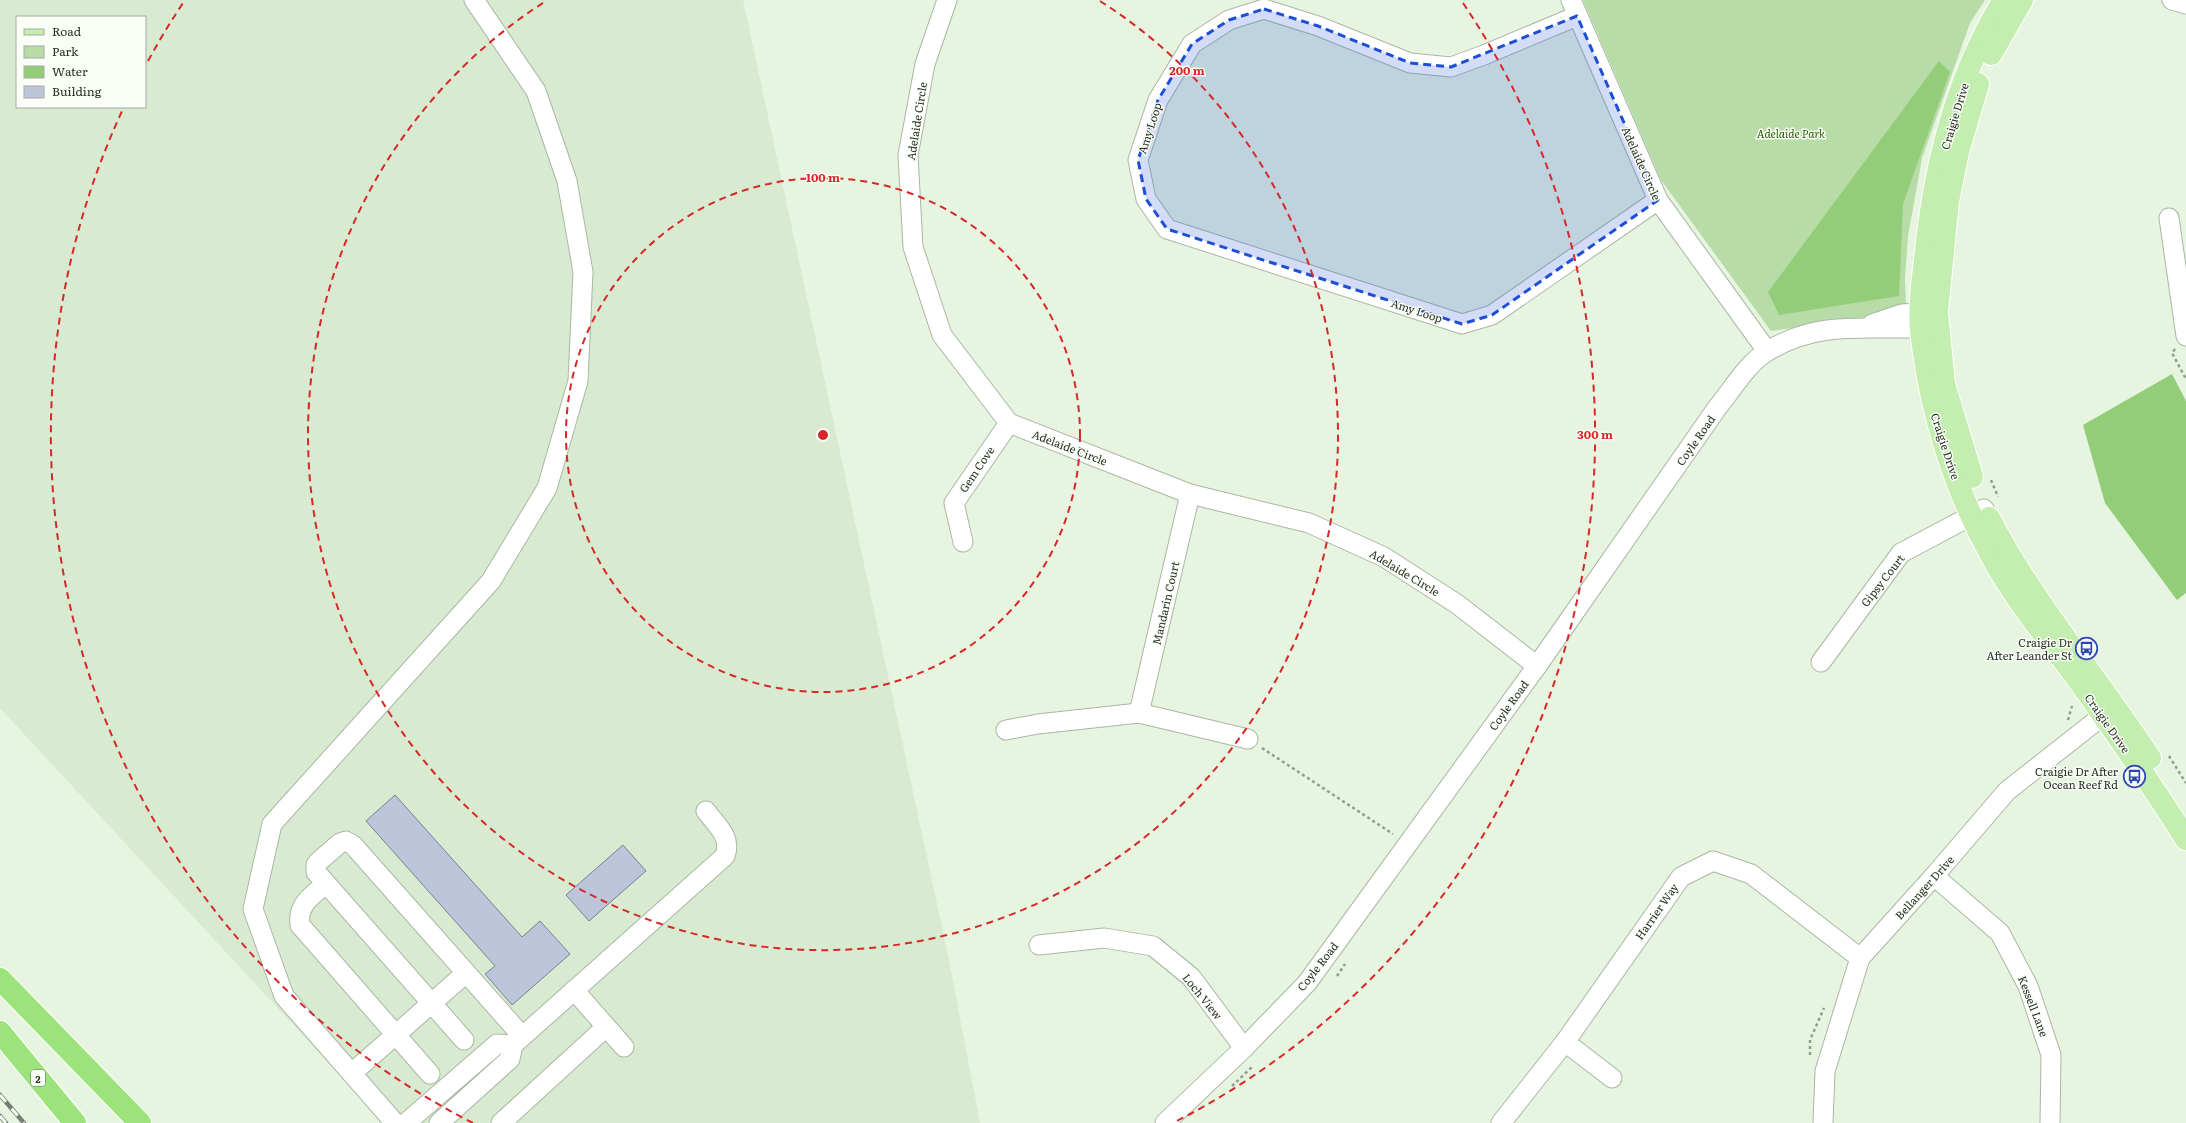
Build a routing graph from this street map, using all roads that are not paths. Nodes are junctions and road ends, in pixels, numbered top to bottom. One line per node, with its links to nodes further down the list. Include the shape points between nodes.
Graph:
1 (474, 0): 42 (street, via 536,91 567,181 583,272 578,381 547,488 491,580 272,824 253,909 284,996)
2 (947, 0): 13 (street, Adelaide Circle, via 925,64 908,155 913,247 942,335)
3 (2004, 0): 10 (main road, Craigie Drive, via 1976,52 1952,117 1929,217 1920,295)
4 (2022, 0): 10 (main road, Craigie Drive, via 2003,31 1979,81 1958,152)
5 (2172, 0): 6 (street)
6 (2186, 4)
7 (1574, 8): 8 (street, Adelaide Circle); 8 (street, Amy Loop, via 1484,55 1451,67 1410,63 1318,26 1264,9 1229,20 1192,44 1158,100 1138,160 1146,199 1167,229 1462,324 1492,315)
8 (1658, 200): 12 (street, Adelaide Circle)
9 (2169, 218): 11 (street)
10 (1929, 320): 12 (street, Coyle Road, via 1905,330 1867,326 1817,330); 15 (main road, Craigie Drive, via 1966,462)
11 (2185, 336)
12 (1767, 351): 18 (street, Coyle Road, via 1717,408)
13 (1009, 423): 14 (street, Adelaide Circle); 16 (street, Gem Cove, via 954,503)
14 (1190, 494): 18 (street, Adelaide Circle, via 1309,523 1384,557 1457,604); 20 (street, Mandarin Court)
15 (1985, 509): 17 (street, Gipsy Court, via 1901,553); 19 (main road, Craigie Drive, via 2004,547)
16 (963, 542)
17 (1821, 662)
18 (1537, 666): 41 (street, Coyle Road, via 1307,983)
19 (2110, 710): 24 (main road, Craigie Drive); 25 (main road, Craigie Drive); 26 (street, Bellanger Drive, via 2007,791)
20 (1139, 713): 21 (street); 22 (street)
21 (1006, 730)
22 (1248, 739)
23 (706, 811): 32 (street, via 727,840 725,856)
24 (2186, 812)
25 (2186, 839)
26 (1934, 876): 29 (street, Bellanger Drive); 54 (street, Kessell Lane, via 2000,933 2028,986 2052,1055)
27 (326, 884): 30 (street, via 316,872 316,865 340,843 350,842); 33 (street); 36 (street, via 305,902 300,912 300,925)
28 (1039, 945): 41 (street, Loch View, via 1104,938 1153,946 1191,978)
29 (1860, 958): 39 (street, Harrier Way, via 1751,874 1713,862 1680,877); 53 (street, Bellanger Drive, via 1825,1071)
30 (466, 973): 33 (street); 38 (street)
31 (0, 979): 46 (highway)
32 (574, 990): 34 (street); 38 (street)
33 (431, 1004): 36 (street); 37 (street)
34 (606, 1027): 40 (street); 50 (street)
35 (0, 1032): 45 (highway, 2)
36 (396, 1035): 42 (street); 43 (street)
37 (464, 1040)
38 (517, 1040): 48 (street, via 496,1044); 49 (street, via 510,1059)
39 (1565, 1042): 44 (street); 52 (street, Harrier Way)
40 (624, 1047)
41 (1244, 1048): 51 (street, Coyle Road)
42 (352, 1073): 47 (street)
43 (430, 1074)
44 (1612, 1078)
45 (75, 1123)
46 (140, 1123)
47 (396, 1123)
48 (406, 1123)
49 (439, 1123)
50 (501, 1123)
51 (1165, 1123)
52 (1501, 1123)
53 (1823, 1123)
54 (2050, 1123)

